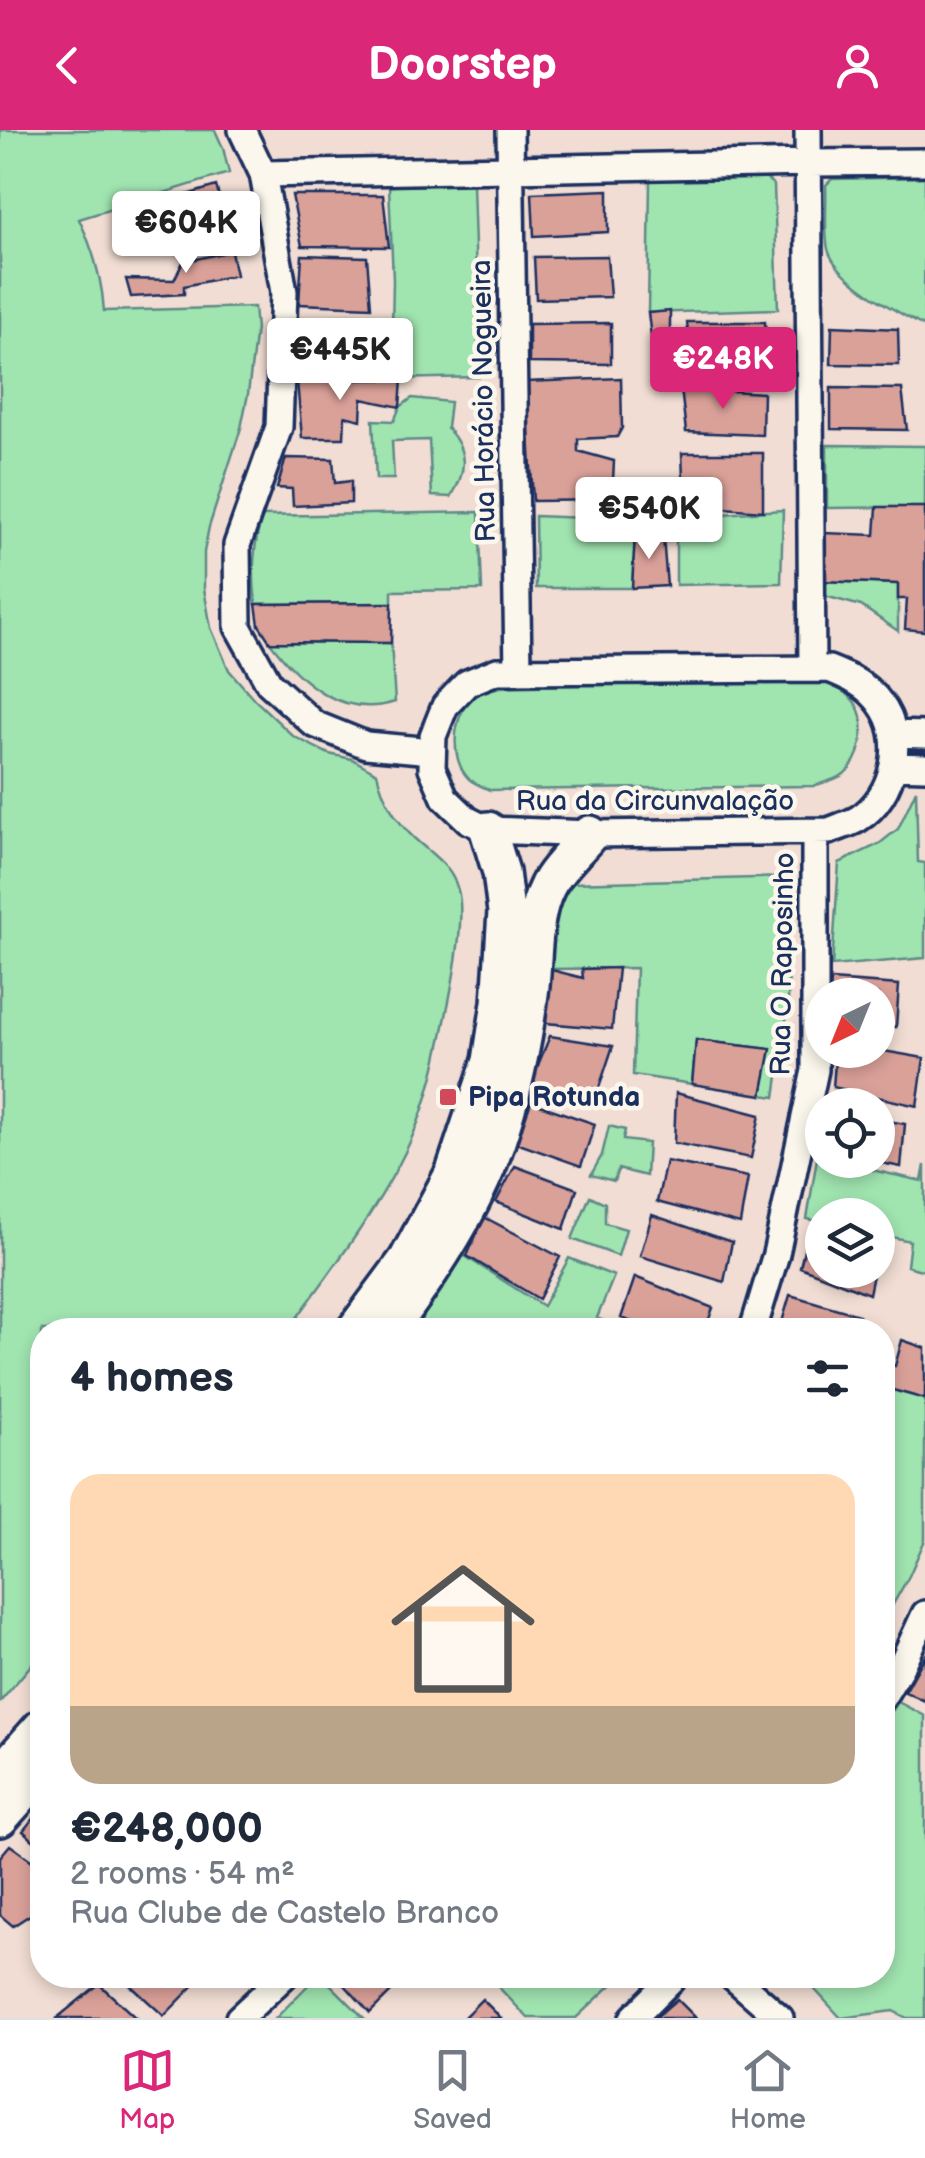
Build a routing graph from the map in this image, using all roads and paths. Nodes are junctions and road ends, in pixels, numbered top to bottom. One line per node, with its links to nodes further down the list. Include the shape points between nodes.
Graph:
1 (242, 130): 7 (street)
2 (510, 130): 6 (street, Rua Horácio Nogueira)
3 (808, 130): 4 (street)
4 (808, 162): 5 (street); 6 (street); 8 (street)
5 (925, 162)
6 (511, 168): 7 (street); 9 (street, Rua Horácio Nogueira)
7 (263, 174): 12 (street, via 284,292 279,427 237,545 238,627 270,682 314,724 366,745)
8 (812, 669): 9 (street); 10 (street, via 859,682 882,704)
9 (518, 671): 12 (street, via 468,683 445,706)
10 (894, 734): 11 (street); 13 (street, Rua da Circunvalação)
11 (925, 734)
12 (432, 751): 15 (street, Rua da Circunvalação, via 445,798)
13 (894, 766): 14 (street); 16 (street, Rua da Circunvalação, via 882,796 859,819)
14 (925, 767)
15 (488, 830): 17 (street, Rua da Circunvalação); 18 (main road, via 506,912 491,1061 454,1172 406,1260)
16 (815, 832): 17 (street, Rua da Circunvalação); 20 (street, Rua O Raposinho, via 816,1070)
17 (590, 834): 19 (main road, via 547,886 518,1062 480,1183)
18 (364, 1318)
19 (398, 1318)
20 (756, 1318)
21 (925, 1614): 22 (street)
22 (895, 1676)
23 (30, 1740): 24 (main road)
24 (0, 1774)
25 (30, 1784): 26 (main road)
26 (0, 1818)
27 (271, 1988): 30 (street)
28 (663, 1988): 31 (street)
29 (746, 1988): 32 (street)
30 (239, 2018)
31 (633, 2018)
32 (780, 2018)

